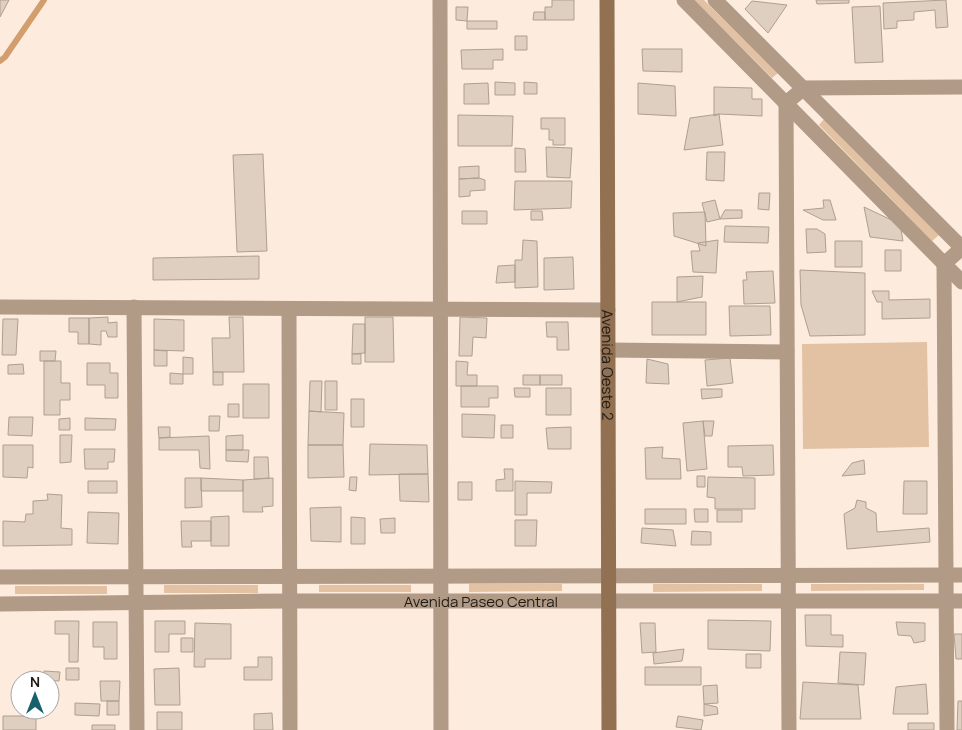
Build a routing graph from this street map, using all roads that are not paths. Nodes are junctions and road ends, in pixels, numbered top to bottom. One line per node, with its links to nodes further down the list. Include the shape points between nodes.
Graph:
1 (440, 0): 14 (street)
2 (608, 0): 15 (street, Avenida Oeste 2)
3 (684, 0): 7 (street)
4 (715, 0): 6 (street)
5 (962, 87): 6 (street)
6 (804, 88): 7 (street); 8 (street)
7 (786, 103): 9 (street); 17 (street)
8 (962, 248): 9 (street)
9 (944, 264): 10 (street); 21 (street)
10 (962, 282)
11 (0, 307): 12 (street)
12 (134, 307): 13 (street); 23 (street)
13 (289, 308): 14 (street); 24 (street)
14 (441, 308): 15 (street); 18 (street)
15 (608, 310): 16 (street, Avenida Oeste 2)
16 (608, 350): 17 (street); 19 (street, Avenida Oeste 2)
17 (787, 352): 20 (street)
18 (440, 575): 19 (street, Avenida Paseo Central); 24 (street, Avenida Paseo Central); 31 (street)
19 (608, 575): 20 (street, Avenida Paseo Central); 27 (street, Avenida Oeste 2)
20 (788, 575): 21 (street, Avenida Paseo Central); 28 (street)
21 (946, 575): 22 (street, Avenida Paseo Central); 29 (street)
22 (962, 575)
23 (136, 576): 24 (street, Avenida Paseo Central); 25 (street, Avenida Paseo Central); 33 (street)
24 (289, 576): 26 (street)
25 (0, 577)
26 (290, 601): 31 (street, Avenida Paseo Central); 33 (street, Avenida Paseo Central); 35 (street)
27 (608, 601): 28 (street, Avenida Paseo Central); 31 (street, Avenida Paseo Central); 37 (street, Avenida Oeste 2)
28 (788, 601): 29 (street, Avenida Paseo Central); 38 (street)
29 (946, 601): 30 (street, Avenida Paseo Central); 39 (street)
30 (962, 601)
31 (440, 602): 36 (street)
32 (0, 604): 33 (street, Avenida Paseo Central)
33 (136, 604): 34 (street)
34 (137, 730)
35 (290, 730)
36 (441, 730)
37 (609, 730)
38 (789, 730)
39 (947, 730)

